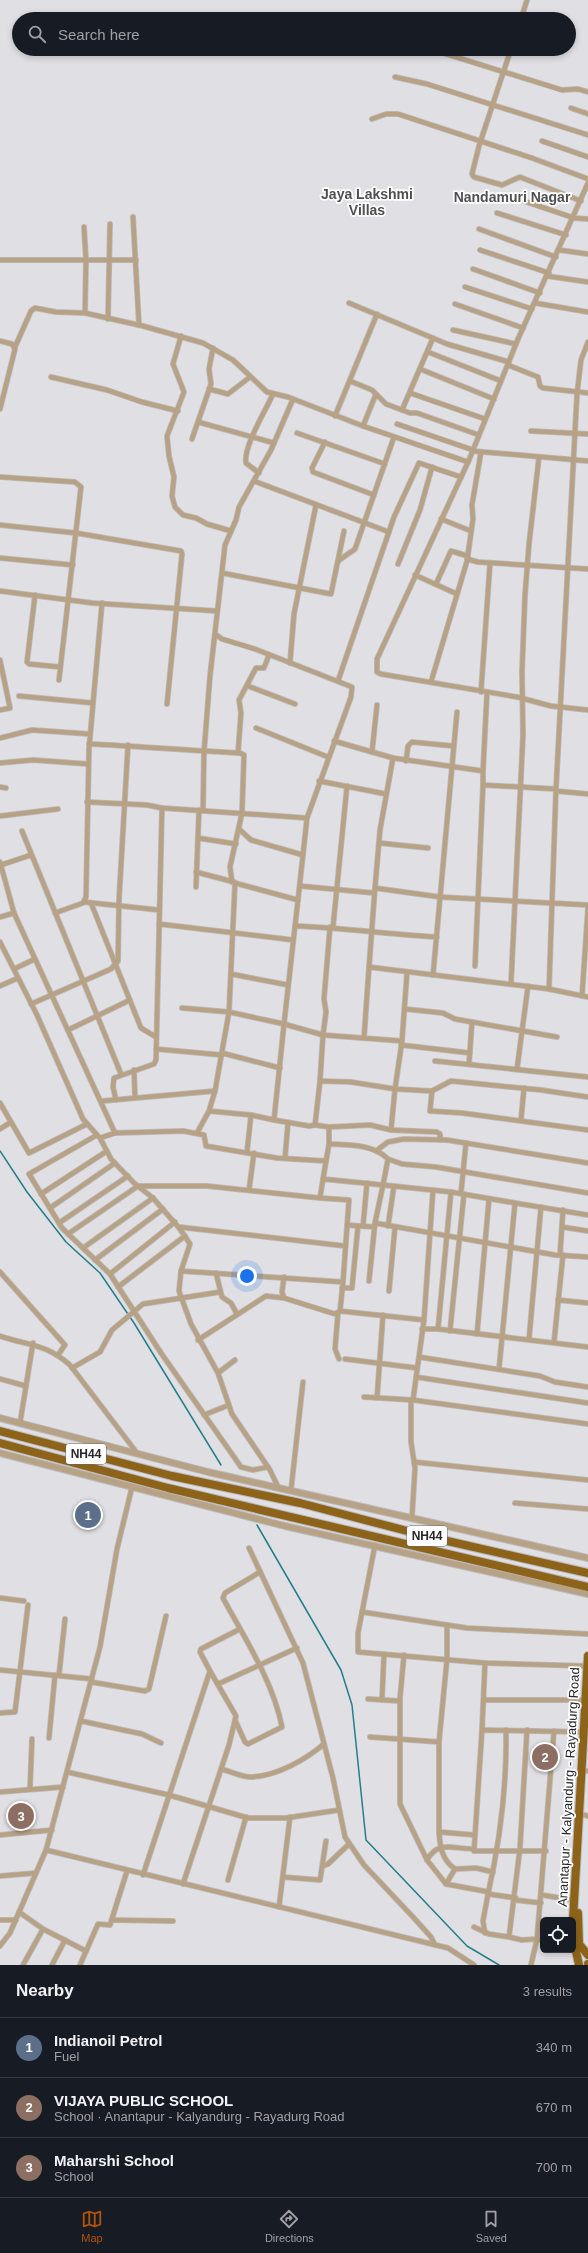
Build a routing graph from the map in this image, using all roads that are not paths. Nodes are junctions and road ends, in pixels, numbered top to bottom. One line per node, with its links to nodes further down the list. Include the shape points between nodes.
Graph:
1 (527, 0): 2 (street)
2 (523, 12)
3 (453, 56): 5 (street)
4 (509, 56): 5 (street)
5 (504, 72): 7 (street, via 562,90 578,89); 8 (street)
6 (395, 77): 8 (street)
7 (588, 92)
8 (493, 104): 12 (street); 13 (street)
9 (572, 108): 10 (street)
10 (588, 114)
11 (372, 119): 13 (street, via 386,114 398,114)
12 (588, 135)
13 (481, 141): 16 (street); 19 (street, via 472,173 474,177 502,185 520,177)
14 (542, 141): 15 (street)
15 (588, 157)
16 (588, 179)
17 (588, 185): 19 (street)
18 (512, 197): 22 (street)
19 (581, 201): 22 (street)
20 (496, 213): 27 (street)
21 (133, 217): 35 (street)
22 (574, 218): 23 (street); 27 (street)
23 (588, 219)
24 (110, 224): 34 (street)
25 (84, 227): 33 (street)
26 (479, 229): 31 (street)
27 (566, 235): 29 (street)
28 (480, 250): 37 (street)
29 (559, 250): 30 (street); 31 (street)
30 (588, 254)
31 (556, 257): 37 (street)
32 (0, 260): 33 (street)
33 (86, 260): 34 (street); 46 (street)
34 (111, 260): 35 (street); 48 (street)
35 (136, 260): 49 (street)
36 (473, 269): 40 (street)
37 (548, 275): 38 (street); 40 (street)
38 (588, 282)
39 (465, 287): 44 (street)
40 (540, 292): 42 (street)
41 (349, 302): 47 (street)
42 (535, 303): 44 (street); 45 (street)
43 (454, 304): 50 (street)
44 (532, 309): 50 (street)
45 (588, 312)
46 (85, 313): 48 (street); 57 (street, via 33,309)
47 (377, 314): 53 (street); 64 (street)
48 (108, 320): 49 (street)
49 (139, 325): 52 (street)
50 (524, 328): 56 (street)
51 (453, 330): 56 (street)
52 (181, 336): 58 (street); 76 (street, via 173,362 184,392)
53 (433, 338): 59 (street); 60 (street)
54 (0, 340): 57 (street)
55 (588, 342): 67 (street, via 581,360)
56 (516, 344): 60 (street)
57 (14, 347): 74 (street)
58 (213, 348): 63 (street, via 233,360); 66 (street, via 209,369 212,380)
59 (428, 352): 61 (street); 65 (street)
60 (508, 363): 65 (street); 67 (street, via 538,377 543,388)
61 (420, 369): 68 (street); 73 (street)
62 (51, 377): 76 (street)
63 (250, 377): 66 (street, via 228,394); 70 (street, via 264,391)
64 (350, 381): 71 (street); 77 (street)
65 (501, 381): 73 (street)
66 (209, 389): 79 (street)
67 (577, 391): 69 (street); 84 (street)
68 (410, 393): 75 (street); 78 (street)
69 (588, 393)
70 (273, 394): 72 (street); 87 (street)
71 (376, 394): 75 (street, via 383,402); 81 (street)
72 (293, 399): 77 (street); 91 (street)
73 (494, 399): 78 (street)
74 (0, 408)
75 (402, 410): 86 (street, via 410,414 417,412)
76 (178, 411): 109 (street, via 167,436 174,477 174,507 183,515)
77 (335, 416): 81 (street)
78 (485, 419): 86 (street)
79 (198, 422): 87 (street); 89 (street)
80 (397, 424): 92 (street)
81 (363, 426): 88 (street)
82 (531, 430): 84 (street)
83 (297, 433): 90 (street)
84 (576, 433): 85 (street); 95 (street)
85 (588, 434)
86 (479, 435): 92 (street)
87 (252, 437): 91 (street); 100 (street, via 246,461)
88 (394, 437): 97 (street); 98 (street)
89 (192, 439)
90 (324, 442): 98 (street); 104 (street, via 312,468 313,472)
91 (274, 443): 100 (street)
92 (472, 451): 93 (street); 97 (street)
93 (482, 452): 94 (street); 111 (street, via 472,505)
94 (539, 457): 95 (street); 120 (street)
95 (575, 460): 96 (street); 121 (street)
96 (588, 461)
97 (468, 462): 102 (street)
98 (385, 464): 104 (street)
99 (432, 467): 102 (street); 112 (street, via 419,463); 118 (street, via 420,510)
100 (259, 473): 103 (street)
101 (0, 477): 113 (street, via 79,484 81,489)
102 (461, 477): 106 (street)
103 (254, 481): 105 (street); 109 (street, via 239,507)
104 (374, 494): 107 (street)
105 (316, 505): 107 (street); 126 (street)
106 (441, 519): 111 (street); 124 (street)
107 (364, 524): 112 (street); 116 (street, via 355,549)
108 (0, 525): 113 (street)
109 (231, 531): 123 (street, via 225,545)
110 (344, 531): 116 (street)
111 (471, 531): 115 (street)
112 (388, 532): 140 (street)
113 (76, 533): 119 (street); 132 (street, via 181,551)
114 (0, 558): 119 (street)
115 (468, 558): 117 (street); 125 (street, via 450,552); 128 (street)
116 (338, 561): 126 (street, via 330,594)
117 (490, 563): 120 (street); 143 (street)
118 (398, 564)
119 (73, 565): 130 (street)
120 (527, 565): 121 (street); 146 (street)
121 (568, 568): 122 (street); 151 (street)
122 (588, 569)
123 (222, 573): 126 (street); 133 (street)
124 (415, 575): 125 (street); 141 (street, via 377,659 376,667 377,672 381,674)
125 (436, 584): 128 (street)
126 (299, 588): 137 (street)
127 (0, 591): 129 (street)
128 (457, 594): 141 (street)
129 (35, 595): 130 (street); 138 (street, via 27,662)
130 (69, 599): 131 (street); 138 (street)
131 (102, 603): 132 (street); 147 (street)
132 (177, 609): 133 (street); 148 (street)
133 (218, 611): 134 (street)
134 (215, 634): 135 (street, via 222,640); 162 (street)
135 (269, 655): 137 (street); 142 (street, via 264,668 257,667)
136 (0, 660): 152 (street, via 10,708)
137 (290, 663): 140 (street)
138 (60, 667): 139 (street)
139 (59, 680)
140 (338, 681): 158 (street, via 350,685 353,691)
141 (431, 682): 143 (street)
142 (248, 686): 149 (street); 164 (street, via 240,700)
143 (481, 692): 144 (street)
144 (487, 693): 146 (street); 171 (street)
145 (19, 696): 147 (street)
146 (522, 699): 151 (street); 175 (street)
147 (93, 703): 156 (street)
148 (167, 704)
149 (295, 704)
150 (377, 704): 163 (street)
151 (560, 707): 153 (street); 178 (street)
152 (0, 710)
153 (588, 710)
154 (457, 712): 161 (street)
155 (256, 728): 165 (street)
156 (90, 734): 157 (street, via 32,730); 159 (street)
157 (0, 738)
158 (334, 741): 163 (street); 165 (street)
159 (89, 744): 160 (street); 169 (street)
160 (128, 745): 162 (street); 182 (street)
161 (453, 746): 167 (street, via 412,742 408,746); 170 (street)
162 (204, 752): 164 (street); 185 (street)
163 (372, 752): 166 (street)
164 (238, 753): 186 (street, via 244,754 245,760)
165 (328, 757): 172 (street)
166 (393, 758): 167 (street); 179 (street)
167 (406, 761): 170 (street)
168 (0, 763): 169 (street, via 33,760)
169 (88, 764): 181 (street)
170 (451, 768): 171 (street); 204 (street)
171 (483, 771): 173 (street)
172 (319, 781): 174 (street); 188 (street)
173 (483, 785): 175 (street); 205 (street)
174 (347, 786): 179 (street); 202 (street)
175 (521, 786): 178 (street); 208 (street)
176 (0, 787): 177 (street)
177 (6, 788)
178 (556, 790): 180 (street); 210 (street)
179 (386, 794): 192 (street)
180 (588, 794)
181 (87, 802): 182 (street); 207 (street)
182 (124, 804): 183 (street); 212 (street)
183 (162, 808): 185 (street); 214 (street)
184 (58, 809): 187 (street)
185 (201, 810): 186 (street); 191 (street)
186 (242, 813): 188 (street); 189 (street)
187 (0, 816)
188 (307, 818): 196 (street)
189 (240, 830): 193 (street); 196 (street, via 251,840)
190 (22, 831): 195 (street)
191 (198, 838): 193 (street); 198 (street)
192 (379, 843): 194 (street); 203 (street)
193 (236, 844): 199 (street, via 230,868)
194 (428, 848)
195 (32, 855): 197 (street); 216 (street)
196 (303, 855): 200 (street)
197 (0, 863): 215 (street)
198 (196, 872): 199 (street); 201 (street)
199 (233, 882): 206 (street); 221 (street)
200 (300, 886): 202 (street); 206 (street)
201 (196, 887)
202 (336, 889): 203 (street); 220 (street)
203 (375, 890): 204 (street); 222 (street)
204 (440, 897): 205 (street); 223 (street)
205 (478, 899): 208 (street); 228 (street)
206 (298, 900): 219 (street)
207 (84, 902): 209 (street); 216 (street)
208 (515, 902): 210 (street); 236 (street)
209 (90, 903): 212 (street); 227 (street)
210 (553, 903): 211 (street); 240 (street)
211 (588, 905)
212 (119, 906): 214 (street); 227 (street)
213 (588, 908): 242 (street)
214 (159, 910): 218 (street)
215 (14, 913): 217 (street); 226 (street)
216 (55, 913): 235 (street)
217 (0, 918)
218 (158, 924): 221 (street); 255 (street)
219 (295, 926): 220 (street); 224 (street)
220 (331, 927): 222 (street); 254 (street)
221 (233, 932): 224 (street); 232 (street)
222 (371, 932): 223 (street); 229 (street)
223 (437, 937): 233 (street)
224 (293, 940): 237 (street)
225 (0, 942): 230 (street)
226 (36, 959): 230 (street); 241 (street)
227 (116, 964): 235 (street); 244 (street)
228 (475, 966)
229 (369, 967): 231 (street); 257 (street)
230 (14, 969): 234 (street)
231 (407, 973): 233 (street); 247 (street)
232 (231, 974): 237 (street); 248 (street)
233 (433, 975): 236 (street)
234 (18, 978): 238 (street); 245 (street)
235 (83, 981): 241 (street); 249 (street)
236 (511, 984): 239 (street)
237 (288, 985): 251 (street)
238 (0, 986)
239 (528, 986): 240 (street); 253 (street)
240 (549, 989): 242 (street)
241 (52, 994): 245 (street); 252 (street)
242 (582, 996): 243 (street)
243 (588, 997)
244 (130, 1000): 249 (street); 255 (street, via 142,1030)
245 (31, 1004): 285 (street)
246 (182, 1008): 248 (street)
247 (405, 1009): 250 (street, via 444,1013); 258 (street)
248 (229, 1012): 251 (street); 261 (street)
249 (98, 1017): 252 (street); 267 (street)
250 (472, 1022): 253 (street); 260 (street)
251 (284, 1024): 254 (street); 264 (street)
252 (68, 1030): 277 (street)
253 (522, 1030): 256 (street); 265 (street)
254 (323, 1035): 257 (street); 269 (street)
255 (156, 1037): 259 (street)
256 (557, 1037)
257 (364, 1038): 258 (street)
258 (402, 1043): 260 (street); 271 (street)
259 (156, 1049): 261 (street); 266 (street, via 155,1063)
260 (470, 1053): 263 (street)
261 (222, 1054): 264 (street); 272 (street)
262 (435, 1061): 263 (street)
263 (469, 1064): 265 (street)
264 (280, 1068): 281 (street)
265 (517, 1069): 268 (street)
266 (134, 1070): 267 (street); 275 (street)
267 (121, 1074): 276 (street, via 112,1082)
268 (588, 1077)
269 (320, 1081): 271 (street, via 350,1082); 286 (street)
270 (524, 1088): 273 (street, via 451,1081); 274 (street); 282 (street)
271 (395, 1089): 273 (street); 289 (street)
272 (215, 1091): 275 (street); 279 (street)
273 (432, 1091): 282 (street, via 430,1111)
274 (588, 1097)
275 (135, 1098): 276 (street)
276 (116, 1100): 277 (street)
277 (102, 1101): 291 (street)
278 (0, 1103): 283 (street)
279 (209, 1111): 280 (street); 292 (street)
280 (251, 1115): 281 (street); 299 (street)
281 (274, 1120): 284 (street)
282 (521, 1120): 290 (street)
283 (11, 1122): 285 (street, via 29,1153); 288 (street)
284 (288, 1123): 286 (street); 301 (street)
285 (87, 1124): 293 (street)
286 (315, 1125): 287 (street)
287 (329, 1127): 289 (street, via 370,1125); 296 (street)
288 (0, 1129)
289 (391, 1130): 294 (street, via 437,1132 440,1134)
290 (588, 1130)
291 (114, 1133): 292 (street); 293 (street)
292 (197, 1133): 299 (street, via 204,1135 206,1146)
293 (99, 1137): 297 (street); 317 (street, via 29,1174)
294 (440, 1140): 295 (street); 298 (street, via 404,1139 388,1142)
295 (466, 1143): 305 (street); 306 (street)
296 (329, 1144): 298 (street, via 357,1146); 303 (street)
297 (107, 1151): 304 (street); 317 (street)
298 (376, 1151): 302 (street)
299 (247, 1152): 300 (street)
300 (254, 1153): 301 (street); 313 (street)
301 (285, 1158): 303 (street)
302 (388, 1159): 306 (street, via 402,1164); 310 (street)
303 (326, 1161): 308 (street)
304 (115, 1163): 307 (street); 324 (street)
305 (588, 1163)
306 (464, 1172): 316 (street); 318 (street)
307 (128, 1176): 311 (street); 329 (street)
308 (323, 1180): 309 (street); 320 (street)
309 (367, 1184): 310 (street); 333 (street)
310 (383, 1185): 312 (street); 331 (street)
311 (138, 1186): 313 (street, via 206,1186); 319 (street); 338 (street)
312 (394, 1186): 314 (street); 334 (street)
313 (249, 1190): 320 (street)
314 (433, 1190): 315 (street); 339 (street)
315 (451, 1192): 318 (street); 341 (street)
316 (588, 1193)
317 (41, 1194): 324 (street)
318 (463, 1194): 321 (street); 342 (street)
319 (153, 1198): 325 (street); 346 (street)
320 (320, 1198): 330 (street, via 349,1200)
321 (489, 1199): 322 (street); 343 (street)
322 (515, 1203): 323 (street); 345 (street)
323 (541, 1207): 326 (street); 347 (street)
324 (50, 1208): 329 (street)
325 (163, 1210): 328 (street); 350 (street)
326 (563, 1210): 327 (street); 336 (street)
327 (588, 1215)
328 (175, 1222): 332 (street); 354 (street)
329 (59, 1223): 338 (street)
330 (347, 1225): 333 (street); 344 (street)
331 (374, 1225): 333 (street); 334 (street); 356 (street)
332 (179, 1226): 340 (street); 344 (street)
333 (360, 1226): 359 (street, via 352,1288)
334 (388, 1226): 335 (street)
335 (395, 1227): 339 (street); 360 (street)
336 (562, 1227): 337 (street); 348 (street)
337 (588, 1231)
338 (68, 1234): 346 (street)
339 (431, 1234): 341 (street); 370 (street)
340 (185, 1236): 351 (street, via 190,1244); 358 (street)
341 (446, 1236): 342 (street); 372 (street)
342 (460, 1238): 343 (street); 373 (street)
343 (485, 1242): 345 (street); 374 (street)
344 (345, 1246): 357 (street)
345 (510, 1246): 347 (street); 376 (street)
346 (83, 1248): 350 (street)
347 (537, 1251): 348 (street); 377 (street)
348 (561, 1255): 349 (street); 364 (street)
349 (588, 1257)
350 (95, 1260): 354 (street)
351 (181, 1270): 353 (street); 363 (street, via 179,1291)
352 (0, 1272): 382 (street, via 65,1345)
353 (216, 1273): 355 (street); 361 (street)
354 (110, 1274): 358 (street)
355 (284, 1276): 357 (street); 362 (street)
356 (369, 1281)
357 (343, 1282): 359 (street)
358 (118, 1286): 366 (street)
359 (342, 1288): 367 (street)
360 (389, 1291)
361 (220, 1292): 363 (street); 368 (street, via 224,1299 232,1304)
362 (284, 1298): 367 (street); 368 (street, via 266,1296)
363 (182, 1299): 366 (street, via 146,1303); 378 (street)
364 (558, 1300): 365 (street); 379 (street)
365 (588, 1303)
366 (132, 1311): 388 (street, via 109,1333 102,1350); 402 (street)
367 (339, 1312): 369 (street); 384 (street, via 335,1349)
368 (237, 1314): 378 (street)
369 (383, 1315): 370 (street); 387 (street)
370 (424, 1320): 371 (street)
371 (422, 1329): 372 (street); 383 (street)
372 (438, 1329): 373 (street)
373 (450, 1331): 374 (street)
374 (477, 1334): 376 (street)
375 (0, 1336): 380 (street)
376 (503, 1336): 377 (street); 390 (street)
377 (530, 1339): 379 (street)
378 (198, 1340): 391 (street)
379 (554, 1342): 381 (street)
380 (33, 1343): 382 (street); 395 (street)
381 (588, 1347)
382 (58, 1355): 388 (street)
383 (419, 1357): 389 (street); 390 (street)
384 (339, 1359)
385 (346, 1359): 387 (street)
386 (235, 1360): 391 (street)
387 (380, 1364): 389 (street); 398 (street)
388 (72, 1368): 409 (street)
389 (417, 1368): 392 (street)
390 (499, 1370): 396 (street)
391 (218, 1373): 401 (street)
392 (416, 1377): 399 (street); 400 (street)
393 (0, 1379): 395 (street)
394 (303, 1382): 417 (street)
395 (26, 1386): 404 (street)
396 (588, 1387)
397 (364, 1397): 398 (street)
398 (377, 1398): 399 (street)
399 (412, 1400): 405 (street); 411 (street, via 411,1442)
400 (588, 1403)
401 (229, 1405): 402 (street); 412 (street, via 232,1414)
402 (204, 1415): 412 (street, via 241,1467 253,1470)
403 (0, 1418): 404 (street)
404 (20, 1423): 409 (street)
405 (588, 1424)
406 (0, 1431): 425 (highway, NH44, via 172,1476 300,1503 434,1538)
407 (0, 1443): 410 (highway, NH44)
408 (0, 1453): 413 (street)
409 (137, 1453): 416 (street)
410 (60, 1459): 413 (highway); 426 (highway, NH44, via 168,1488)
411 (414, 1462): 414 (street); 420 (street)
412 (268, 1467): 416 (street)
413 (58, 1468): 415 (street)
414 (588, 1480)
415 (132, 1487): 421 (street, via 285,1526); 447 (street, via 117,1549)
416 (278, 1487): 417 (street)
417 (291, 1490): 420 (street)
418 (514, 1503): 419 (street)
419 (588, 1509)
420 (412, 1517): 423 (street)
421 (375, 1545): 427 (street); 429 (street)
422 (249, 1548): 424 (street)
423 (588, 1558)
424 (260, 1572): 433 (street, via 223,1596); 435 (street)
425 (588, 1573)
426 (588, 1587)
427 (588, 1594)
428 (0, 1598): 445 (street, via 26,1603)
429 (362, 1612): 432 (street); 436 (street, via 358,1652)
430 (166, 1616): 447 (street, via 149,1689 145,1691)
431 (65, 1619): 446 (street)
432 (447, 1625): 434 (street); 439 (street)
433 (240, 1629): 441 (street); 444 (street, via 201,1649 200,1652)
434 (588, 1634)
435 (297, 1648): 441 (street); 468 (street)
436 (384, 1654): 437 (street); 450 (street)
437 (404, 1656): 439 (street); 453 (street)
438 (588, 1656): 442 (highway, Anantapur - Kalyandurg - Rayadurg Road)
439 (447, 1659): 440 (street); 466 (street)
440 (485, 1663): 442 (street); 451 (street)
441 (260, 1665): 448 (street); 455 (street, via 279,1711 282,1727 248,1744)
442 (587, 1666): 452 (highway, Anantapur - Kalyandurg - Rayadurg Road)
443 (0, 1670): 445 (street)
444 (210, 1671): 448 (street); 476 (street)
445 (20, 1672): 446 (street); 454 (street, via 15,1712)
446 (57, 1675): 447 (street); 463 (street)
447 (92, 1681): 456 (street)
448 (218, 1684): 455 (street, via 236,1716)
449 (368, 1699): 450 (street)
450 (382, 1700): 453 (street)
451 (484, 1700): 452 (street); 457 (street)
452 (585, 1700): 461 (highway, Anantapur - Kalyandurg - Rayadurg Road)
453 (400, 1701): 465 (street)
454 (0, 1713)
455 (235, 1720): 470 (street)
456 (81, 1721): 467 (street, via 142,1734); 472 (street)
457 (482, 1730): 458 (street); 485 (street)
458 (506, 1730): 459 (street); 493 (street)
459 (527, 1730): 460 (street); 491 (street)
460 (554, 1731): 461 (street); 492 (street)
461 (584, 1732): 509 (highway, Anantapur - Kalyandurg - Rayadurg Road)
462 (370, 1737): 465 (street)
463 (49, 1738)
464 (32, 1739): 474 (street)
465 (400, 1740): 466 (street); 494 (street, via 400,1804)
466 (439, 1742): 483 (street)
467 (161, 1743)
468 (324, 1744): 470 (street, via 302,1761 265,1775 248,1776); 478 (street)
469 (588, 1759): 471 (highway, Anantapur - Kalyandurg - Rayadurg Road)
470 (221, 1769): 477 (street)
471 (588, 1771): 479 (highway, Anantapur - Kalyandurg - Rayadurg Road)
472 (67, 1772): 473 (street); 476 (street)
473 (64, 1787): 474 (street); 482 (street)
474 (30, 1789): 475 (street)
475 (0, 1792)
476 (169, 1795): 477 (street); 500 (street)
477 (209, 1806): 480 (street); 504 (street)
478 (339, 1810): 481 (street); 487 (street, via 344,1835)
479 (586, 1816): 529 (highway, Anantapur - Kalyandurg - Rayadurg Road, via 578,1901 578,1938 580,1947)
480 (246, 1817): 481 (street); 503 (street)
481 (290, 1817): 502 (street)
482 (52, 1830): 484 (street); 490 (street)
483 (439, 1832): 485 (street); 488 (street)
484 (0, 1835)
485 (475, 1835): 489 (street)
486 (326, 1841): 495 (street)
487 (349, 1844): 495 (street); 525 (street, via 364,1865)
488 (440, 1846): 489 (street); 494 (street, via 432,1850); 496 (street, via 447,1862)
489 (474, 1849): 493 (street, via 474,1852)
490 (46, 1850): 497 (street); 499 (street)
491 (520, 1851): 492 (street); 493 (street); 508 (street)
492 (546, 1851): 507 (street)
493 (497, 1852): 498 (street)
494 (427, 1860): 505 (street)
495 (323, 1866): 502 (street, via 319,1881)
496 (455, 1869): 498 (street, via 476,1868); 505 (street)
497 (127, 1871): 500 (street); 516 (street)
498 (493, 1872): 506 (street)
499 (36, 1873): 501 (street); 512 (street)
500 (143, 1875): 504 (street)
501 (0, 1876)
502 (283, 1878): 511 (street)
503 (228, 1880)
504 (184, 1884): 511 (street)
505 (446, 1884): 506 (street)
506 (488, 1893): 508 (street); 520 (street)
507 (542, 1895): 509 (street); 510 (street)
508 (515, 1899): 510 (street); 521 (street)
509 (573, 1900): 513 (highway, Anantapur - Kalyandurg - Rayadurg Road)
510 (541, 1903): 522 (street)
511 (279, 1907): 525 (street)
512 (19, 1912): 515 (street); 519 (street)
513 (573, 1917)
514 (0, 1920): 515 (street)
515 (16, 1920): 526 (street)
516 (112, 1920): 517 (street); 527 (street, via 110,1925 98,1924)
517 (173, 1921)
518 (474, 1927): 520 (street)
519 (43, 1929): 523 (street); 530 (street)
520 (485, 1933): 521 (street)
521 (509, 1937): 522 (street, via 522,1940)
522 (537, 1939): 524 (street); 534 (street)
523 (65, 1940): 527 (street); 531 (street)
524 (540, 1940)
525 (435, 1944): 533 (street, via 448,1948)
526 (0, 1946)
527 (86, 1950): 532 (street)
528 (575, 1953): 535 (highway)
529 (587, 1953): 535 (highway)
530 (23, 1965)
531 (52, 1965)
532 (80, 1965)
533 (474, 1965)
534 (531, 1965)
535 (580, 1965)

